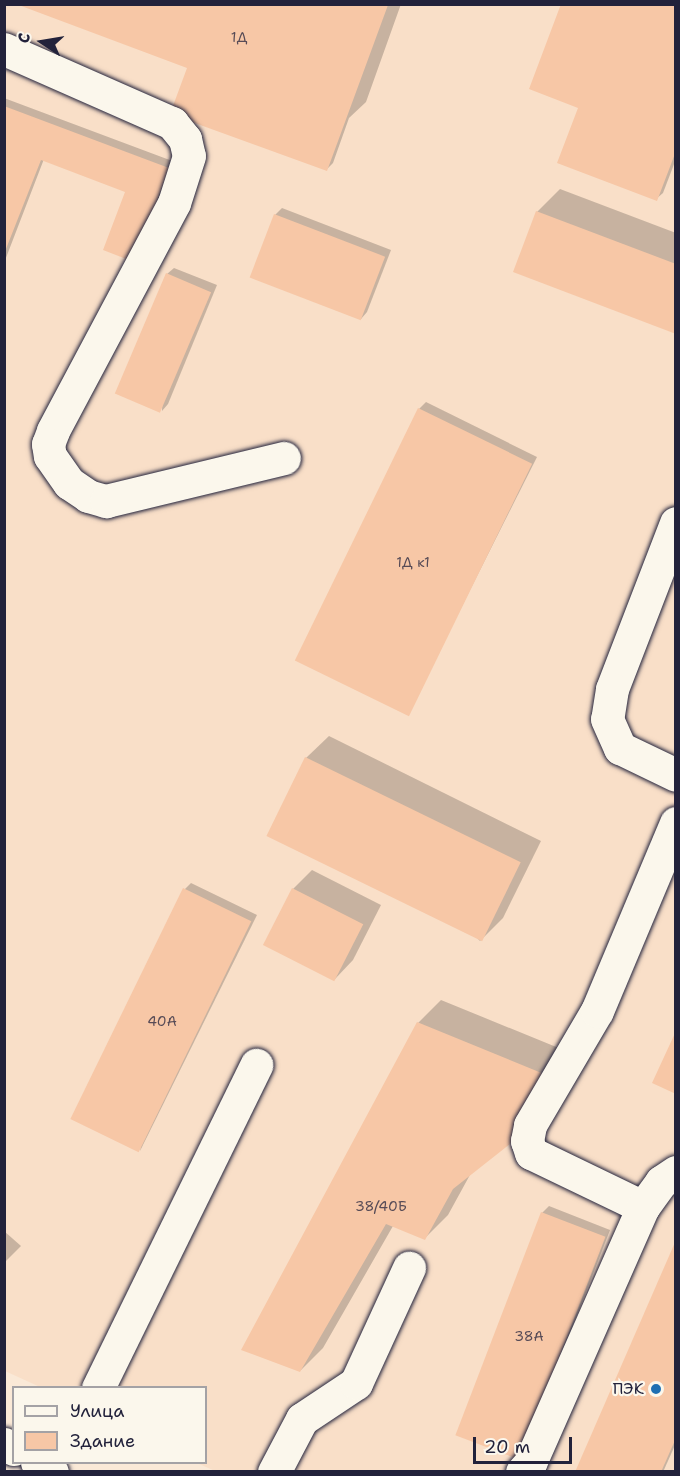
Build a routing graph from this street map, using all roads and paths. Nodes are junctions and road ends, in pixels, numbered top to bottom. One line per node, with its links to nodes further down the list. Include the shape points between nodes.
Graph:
1 (4, 49): 2 (lane, via 172,123 185,139 189,156 174,203 53,431 48,444 50,456 69,483 88,496 106,501)
2 (284, 458)
3 (675, 523): 4 (lane, via 612,688 607,719 620,748)
4 (675, 775)
5 (675, 824): 8 (lane, via 597,1011 530,1125 527,1141 531,1153)
6 (256, 1065): 10 (lane)
7 (675, 1172): 8 (lane, via 661,1182)
8 (643, 1208): 12 (lane, via 530,1463)
9 (409, 1268): 11 (lane, via 356,1383 302,1419)
10 (99, 1386)
11 (274, 1472)
12 (522, 1472)

